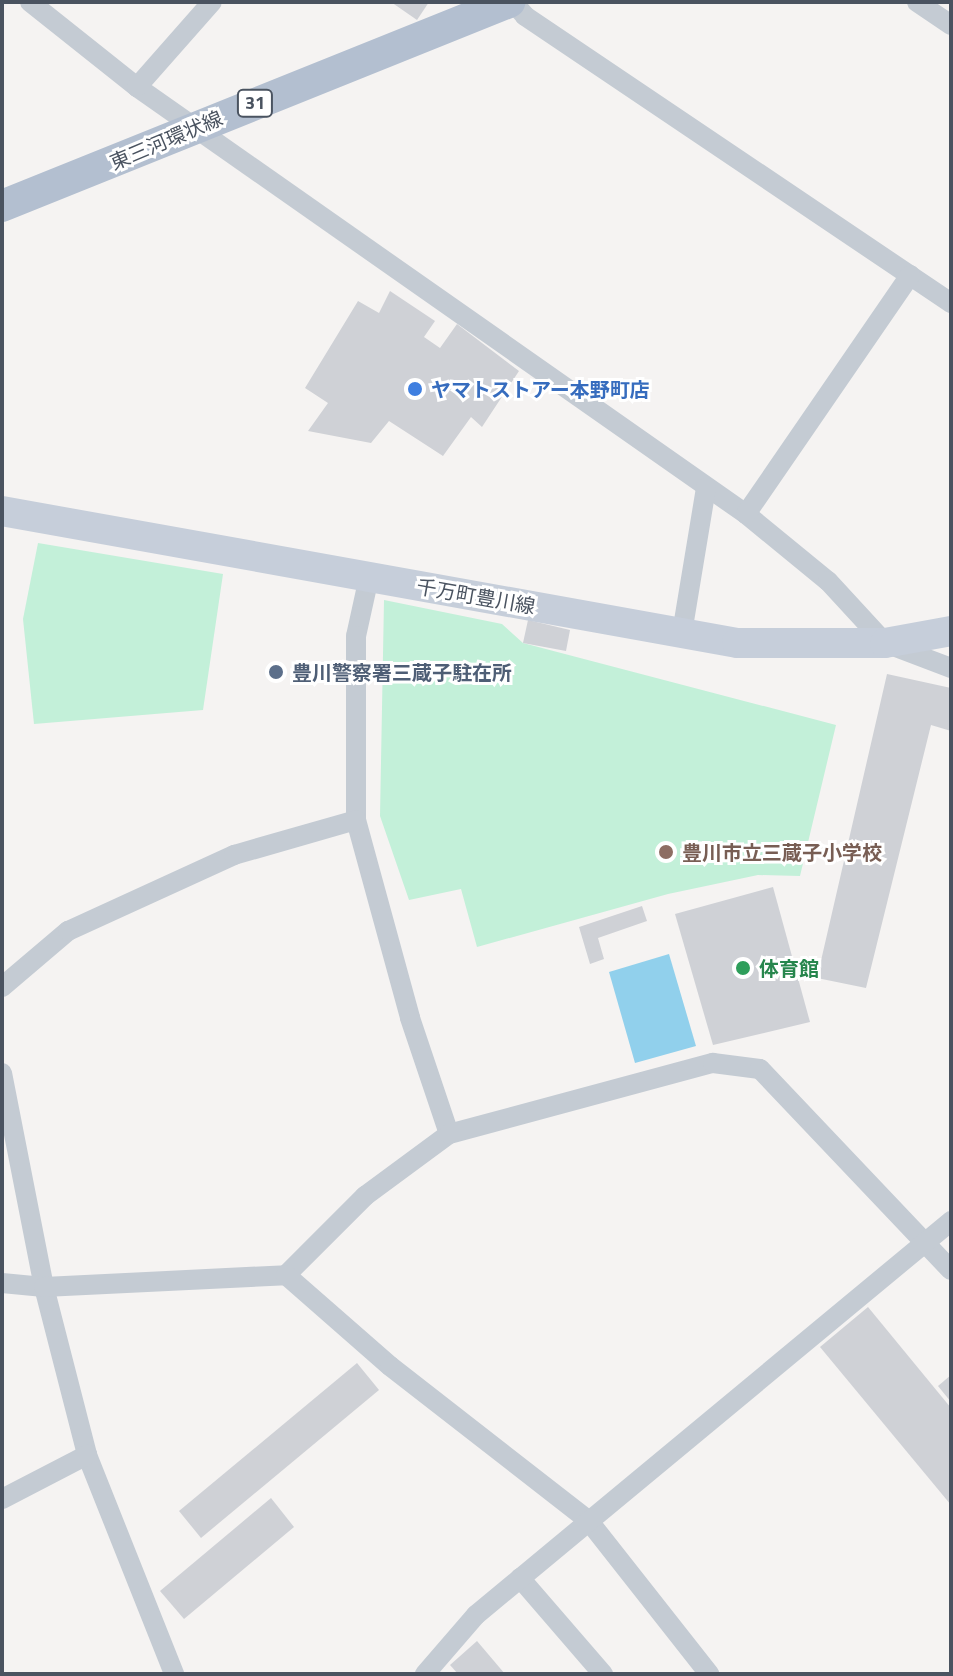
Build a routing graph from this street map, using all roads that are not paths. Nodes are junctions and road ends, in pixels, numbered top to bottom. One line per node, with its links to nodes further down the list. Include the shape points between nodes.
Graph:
1 (30, 2): 6 (street)
2 (212, 2): 6 (street)
3 (511, 2): 7 (main road, 東三河環状線 / 31); 9 (street)
4 (917, 2): 5 (street)
5 (951, 25)
6 (137, 87): 7 (street)
7 (200, 128): 8 (main road, 東三河環状線 / 31); 11 (street)
8 (2, 206)
9 (910, 275): 10 (street); 13 (street)
10 (951, 303)
11 (706, 488): 13 (street); 16 (street)
12 (2, 511): 14 (main road, 千万町豊川線)
13 (746, 514): 17 (street, via 828,581)
14 (369, 577): 16 (main road, 千万町豊川線); 19 (street, via 356,636)
15 (951, 631): 17 (main road, 千万町豊川線)
16 (682, 633): 17 (main road, 千万町豊川線, via 783,647)
17 (885, 643): 18 (street)
18 (951, 668)
19 (356, 820): 20 (street, via 234,855 68,931); 22 (street, via 410,1018)
20 (2, 987)
21 (2, 1073): 28 (street)
22 (449, 1134): 24 (street, via 713,1063 760,1069); 26 (street, via 365,1196)
23 (951, 1221): 24 (street)
24 (927, 1242): 25 (street); 31 (street)
25 (951, 1270)
26 (286, 1275): 28 (street); 31 (street, via 390,1366)
27 (2, 1283): 28 (street)
28 (44, 1287): 29 (street)
29 (87, 1455): 30 (street); 33 (street)
30 (2, 1499)
31 (588, 1520): 32 (street); 36 (street)
32 (520, 1578): 34 (street, via 476,1615); 35 (street)
33 (174, 1674)
34 (425, 1674)
35 (603, 1674)
36 (709, 1674)

